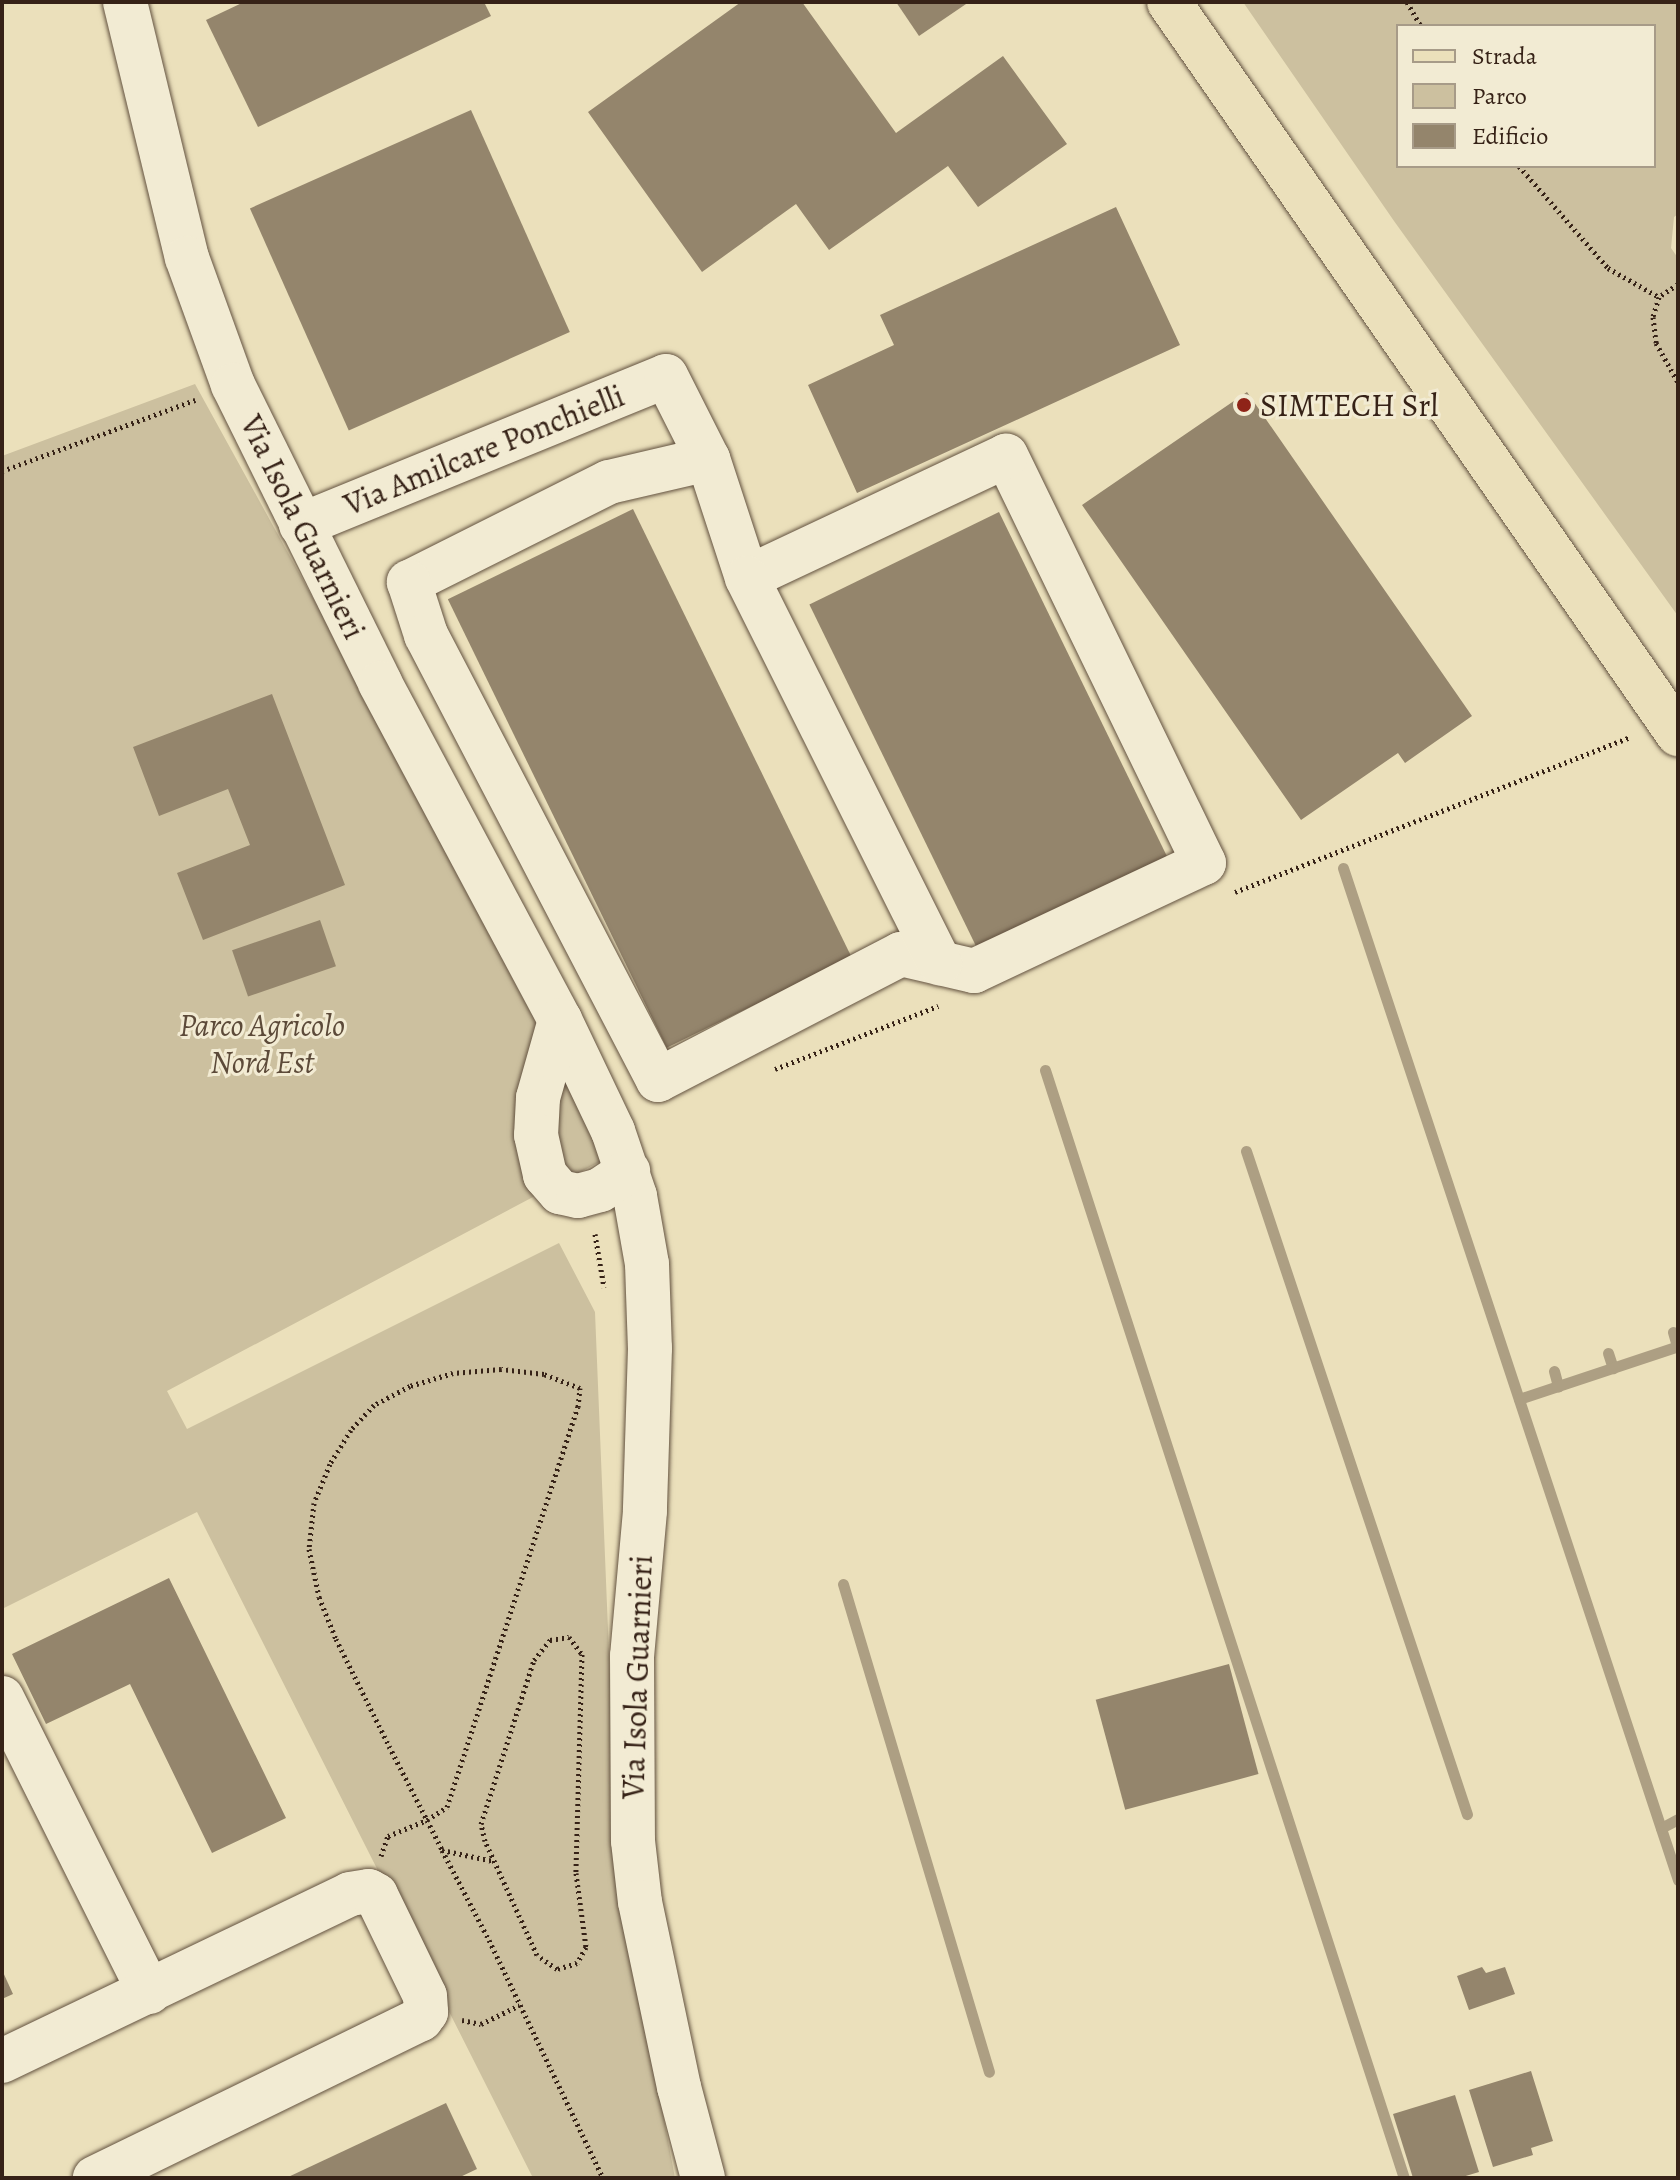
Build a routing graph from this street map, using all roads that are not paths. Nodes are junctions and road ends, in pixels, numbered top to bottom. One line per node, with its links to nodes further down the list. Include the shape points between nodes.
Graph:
1 (125, 2): 4 (street, Via Isola Guarnieri, via 187,258 233,385)
2 (1169, 2): 6 (main road)
3 (708, 459): 4 (street, Via Amilcare Ponchielli, via 666,376); 5 (street); 7 (street, via 609,482 409,582 426,635 658,1080 901,954)
4 (301, 525): 8 (street, Via Isola Guarnieri)
5 (747, 578): 7 (street); 7 (street, via 1006,456 1204,863 974,971)
6 (1675, 725)
7 (940, 963)
8 (560, 1020): 9 (street, Via Isola Guarnieri); 9 (street, via 537,1108 536,1135 545,1175 560,1192 578,1196 600,1190)
9 (628, 1171): 14 (street, Via Isola Guarnieri, via 643,1231 651,1314 648,1460 632,1656 634,1853 679,2087)
10 (2, 1698): 11 (street)
11 (149, 1992): 12 (street); 13 (street, via 350,1894 369,1891 388,1916 425,1996 426,2012 414,2024)
12 (2, 2061)
13 (95, 2178)
14 (703, 2178)

